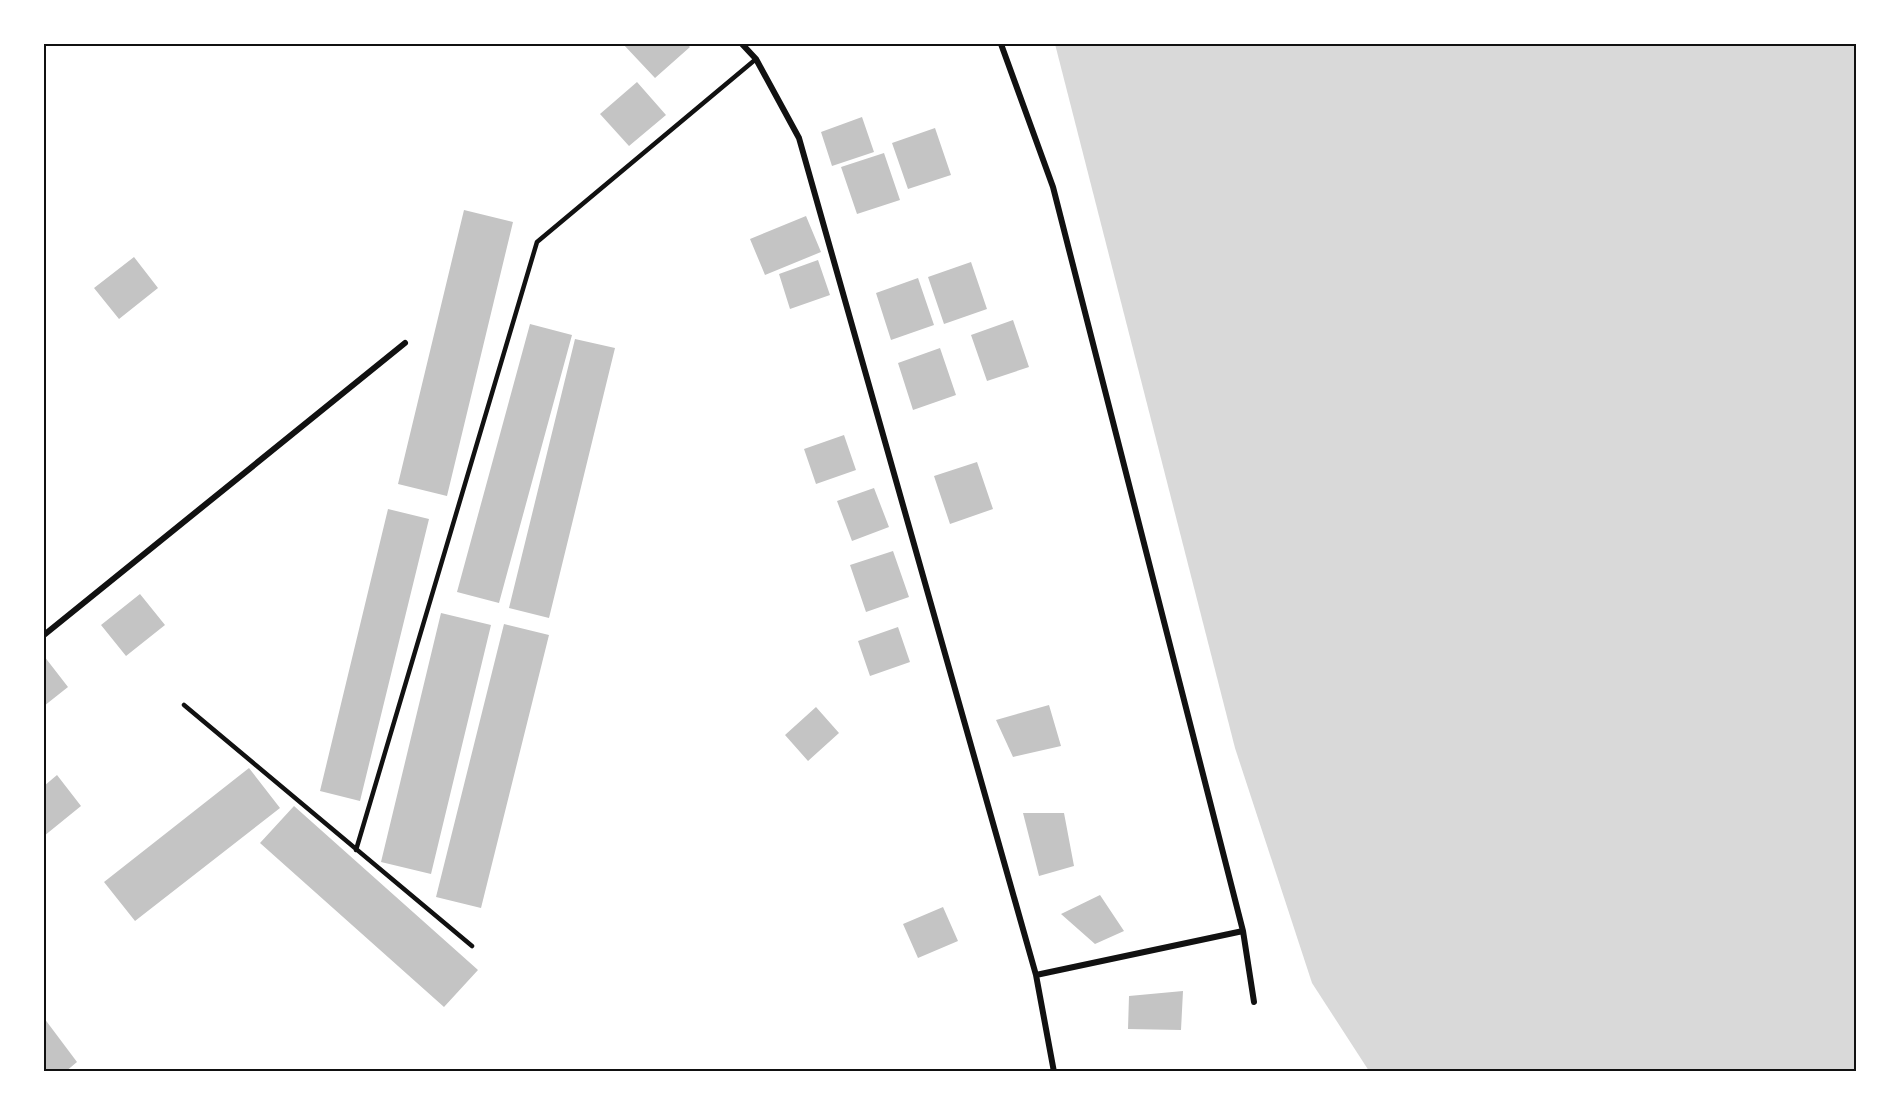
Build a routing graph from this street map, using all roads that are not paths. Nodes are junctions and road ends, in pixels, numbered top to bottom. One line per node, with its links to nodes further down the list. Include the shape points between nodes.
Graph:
1 (742, 44): 3 (street)
2 (1001, 44): 8 (street, via 1053,187)
3 (756, 59): 7 (lane, via 537,242); 10 (street, via 799,138)
4 (405, 343): 5 (street)
5 (44, 635)
6 (184, 705): 7 (lane)
7 (356, 850): 9 (lane)
8 (1244, 931): 10 (street); 11 (street)
9 (472, 946)
10 (1036, 975): 12 (street)
11 (1254, 1002)
12 (1054, 1071)

